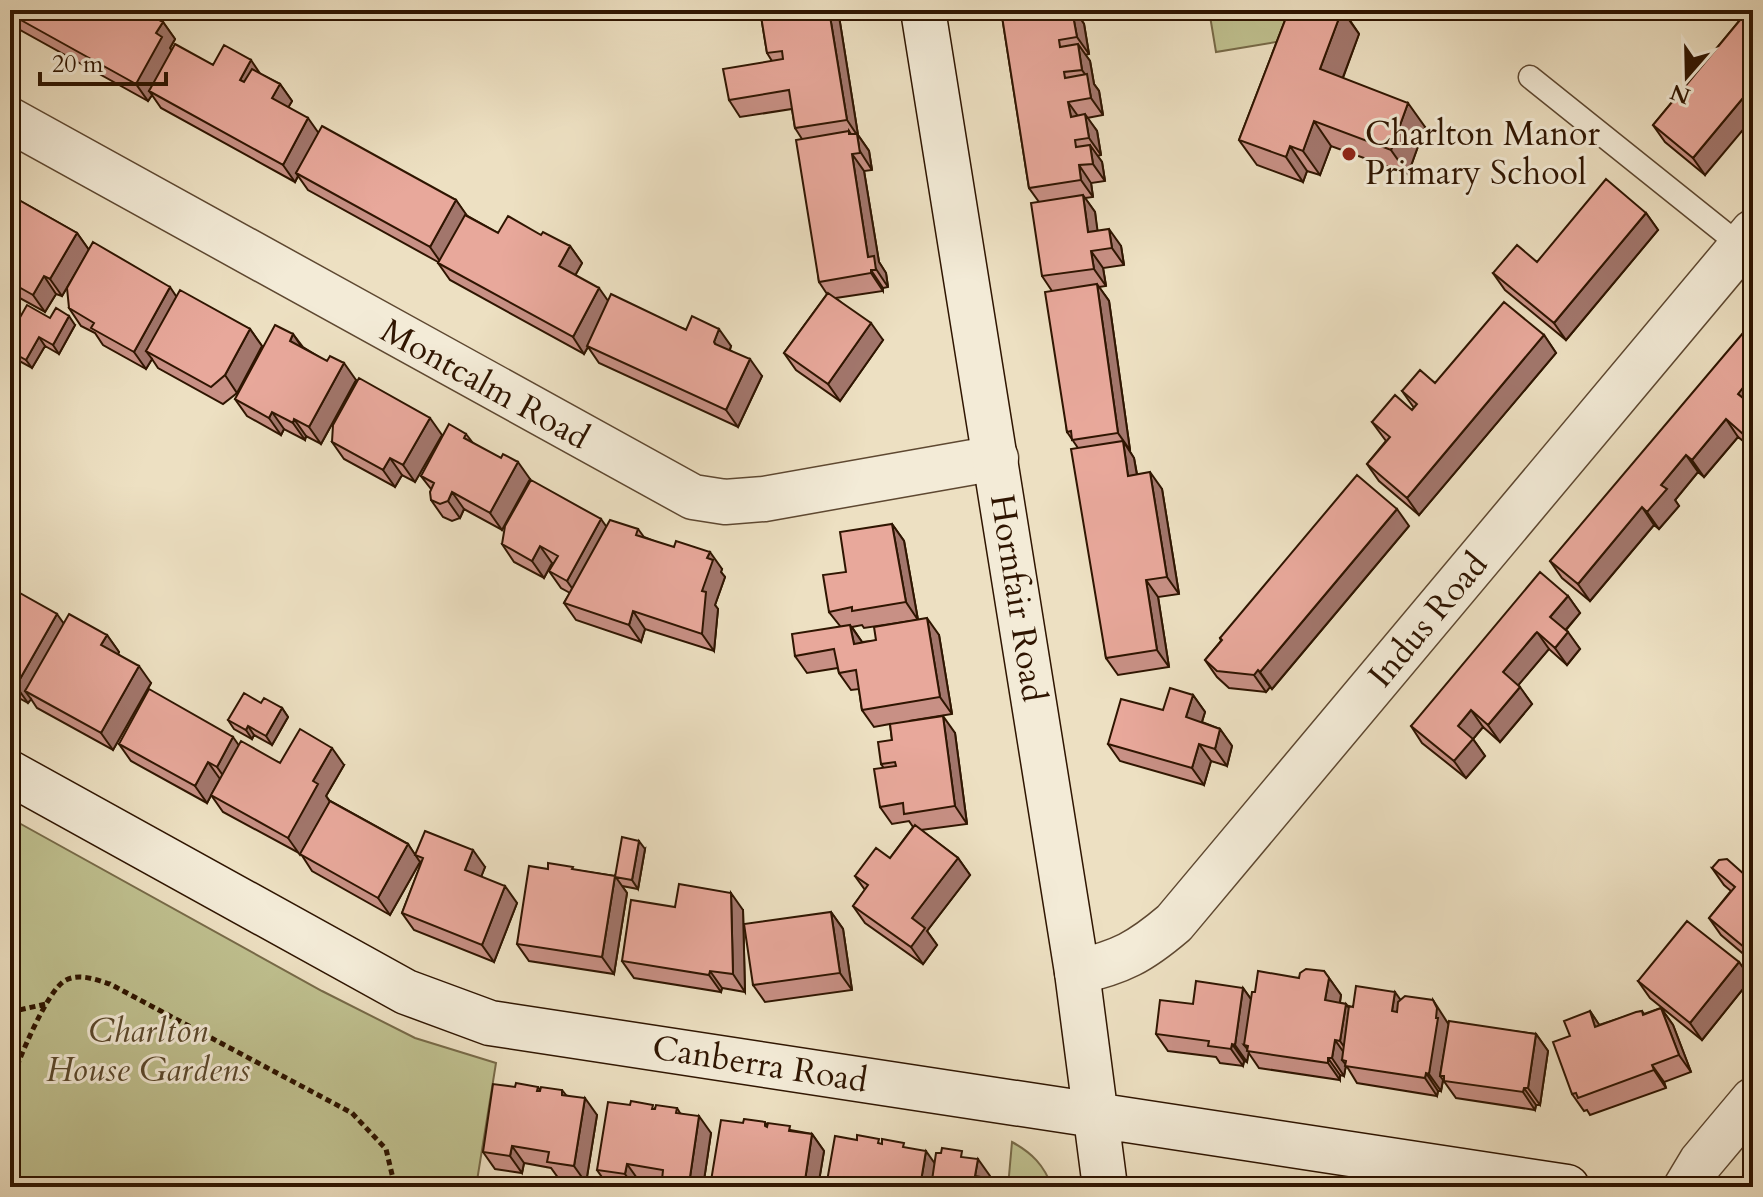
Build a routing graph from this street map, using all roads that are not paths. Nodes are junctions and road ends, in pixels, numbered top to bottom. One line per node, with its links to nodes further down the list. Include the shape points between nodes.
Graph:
1 (923, 10): 5 (street, Hornfair Road)
2 (1530, 77): 4 (lane)
3 (10, 120): 5 (street, Montcalm Road, via 693,497 725,502 764,499)
4 (1747, 239): 7 (street, Indus Road, via 1174,923 1143,949)
5 (996, 458): 7 (street, Hornfair Road)
6 (10, 773): 9 (street, Canberra Road, via 406,992 490,1023)
7 (1077, 972): 9 (street, Hornfair Road)
8 (1753, 1100): 12 (street)
9 (1097, 1115): 10 (street, Hornfair Road); 11 (street, Canberra Road)
10 (1105, 1187)
11 (1567, 1187)
12 (1686, 1187)

